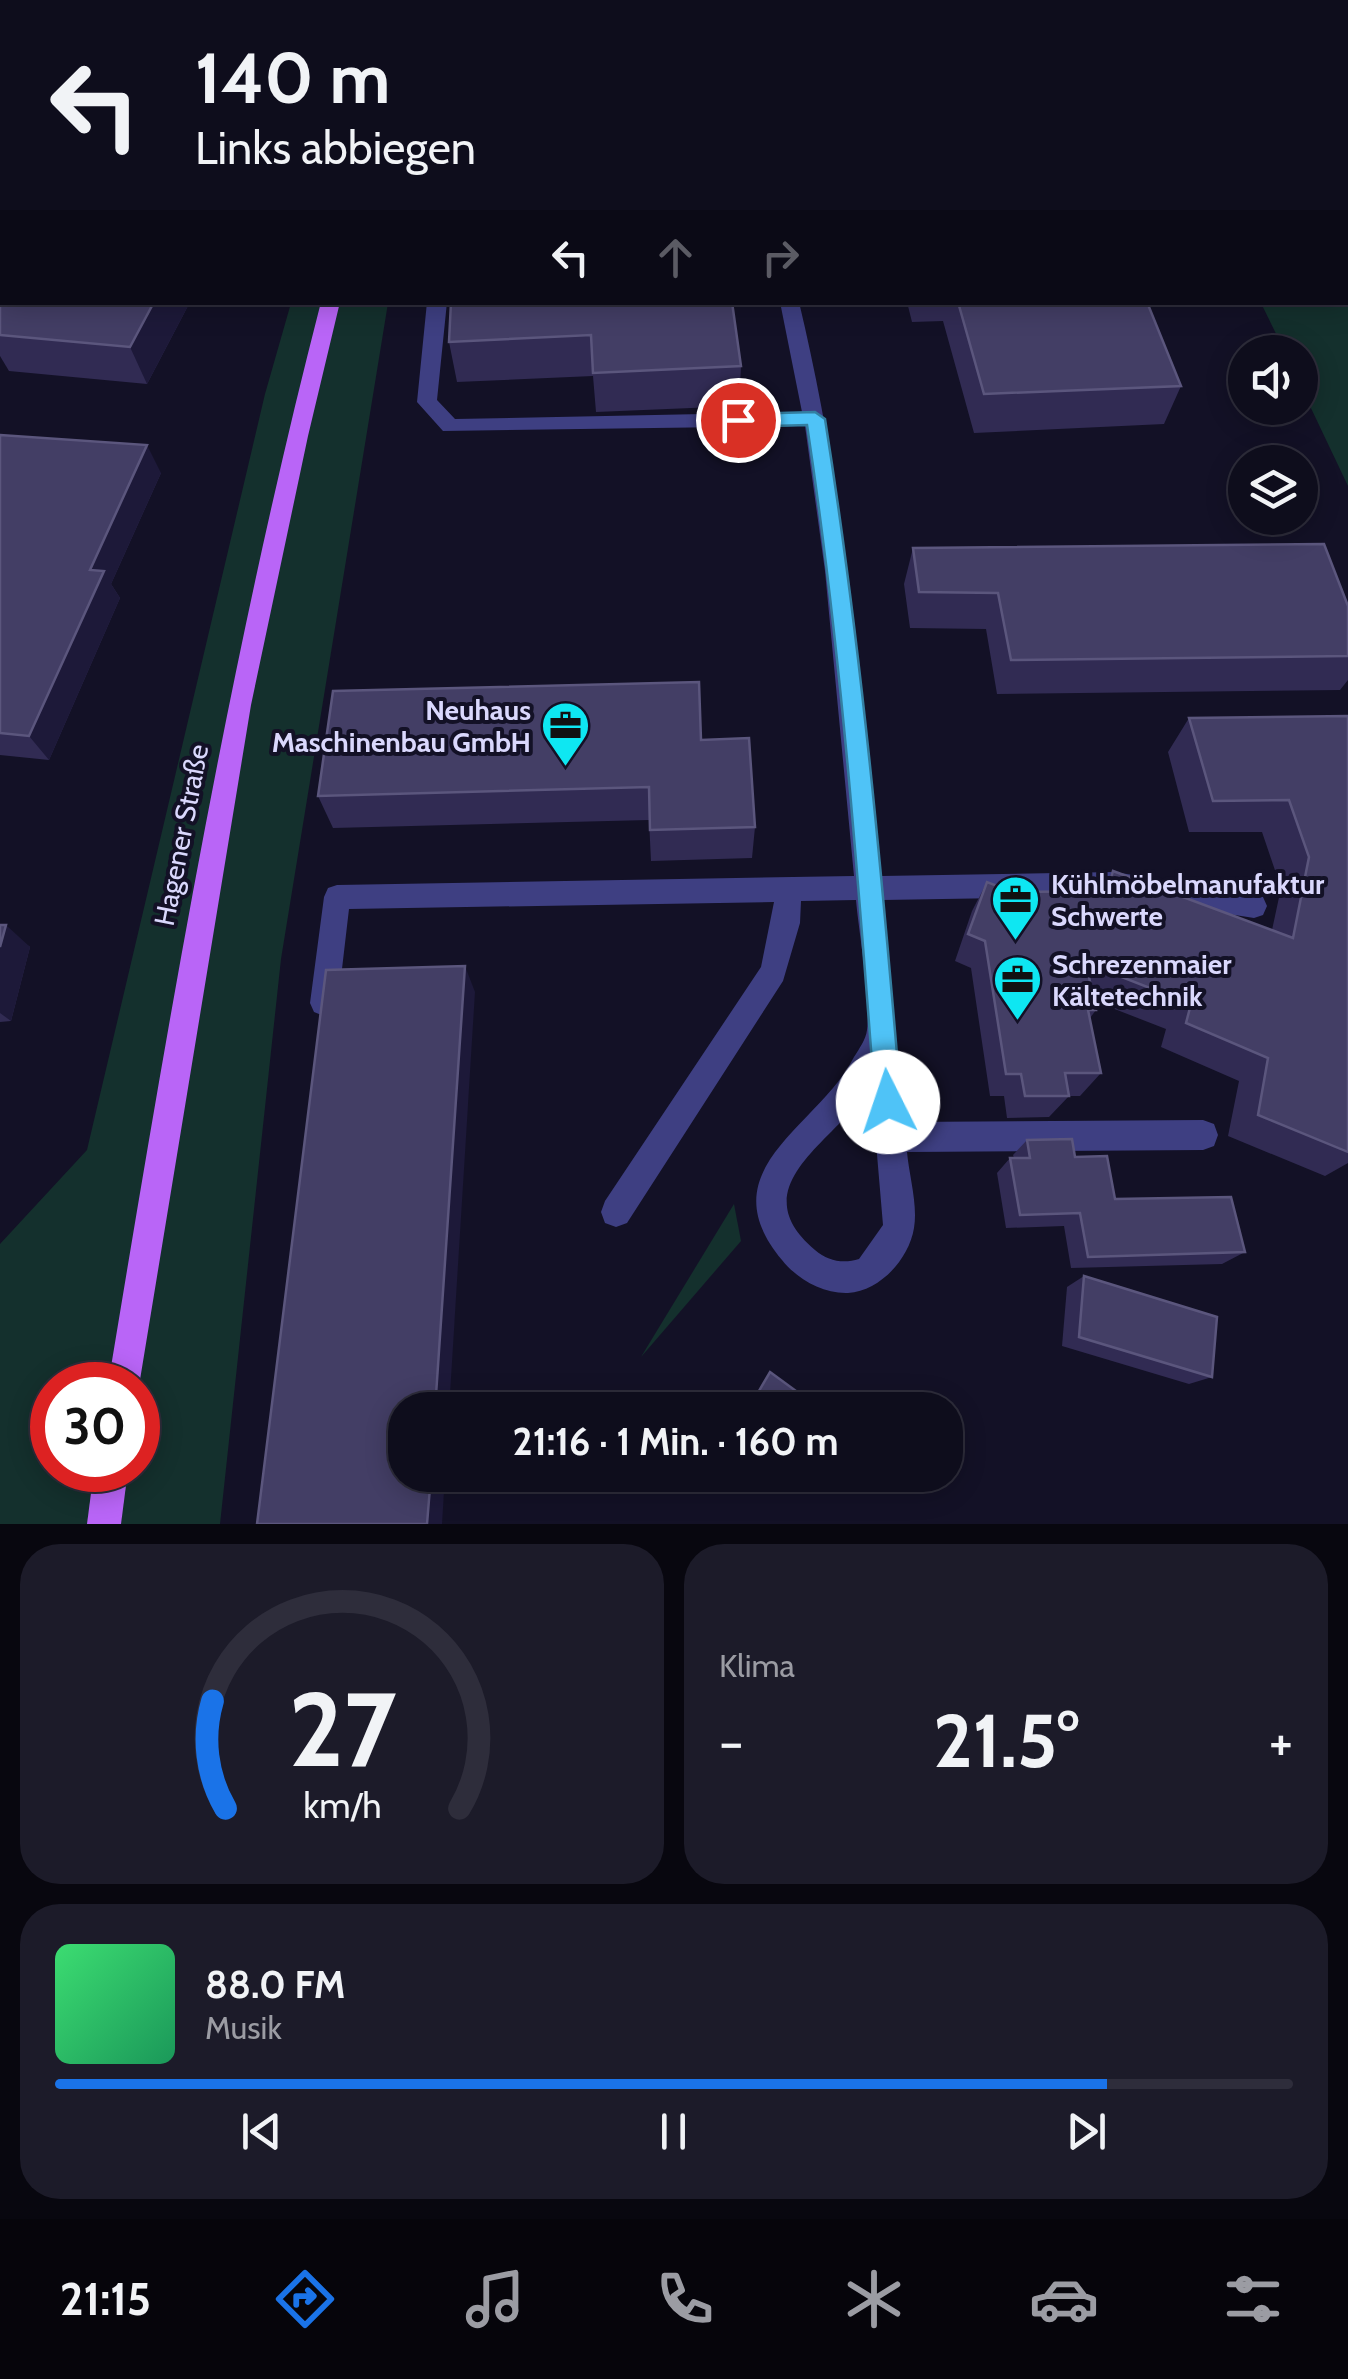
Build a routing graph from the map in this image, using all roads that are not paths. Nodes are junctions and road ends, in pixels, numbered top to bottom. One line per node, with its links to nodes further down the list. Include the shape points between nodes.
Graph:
1 (330, 305): 13 (main road, Hagener Straße, via 274,532 212,854)
2 (436, 305): 4 (street, via 427,402 450,426)
3 (790, 305): 4 (street)
4 (815, 419): 5 (street)
5 (871, 886): 6 (street); 7 (street, via 1114,884); 8 (street)
6 (788, 890): 9 (street, via 337,897); 12 (street, via 773,972)
7 (1254, 906)
8 (883, 1030): 11 (street); 11 (street, via 850,1094 782,1165 771,1191 774,1217 791,1251 822,1272 854,1277 882,1260 899,1227)
9 (320, 1034)
10 (1204, 1135): 11 (street)
11 (890, 1138)
12 (616, 1212)
13 (128, 1362)
14 (109, 1492): 15 (main road)
15 (104, 1524)

